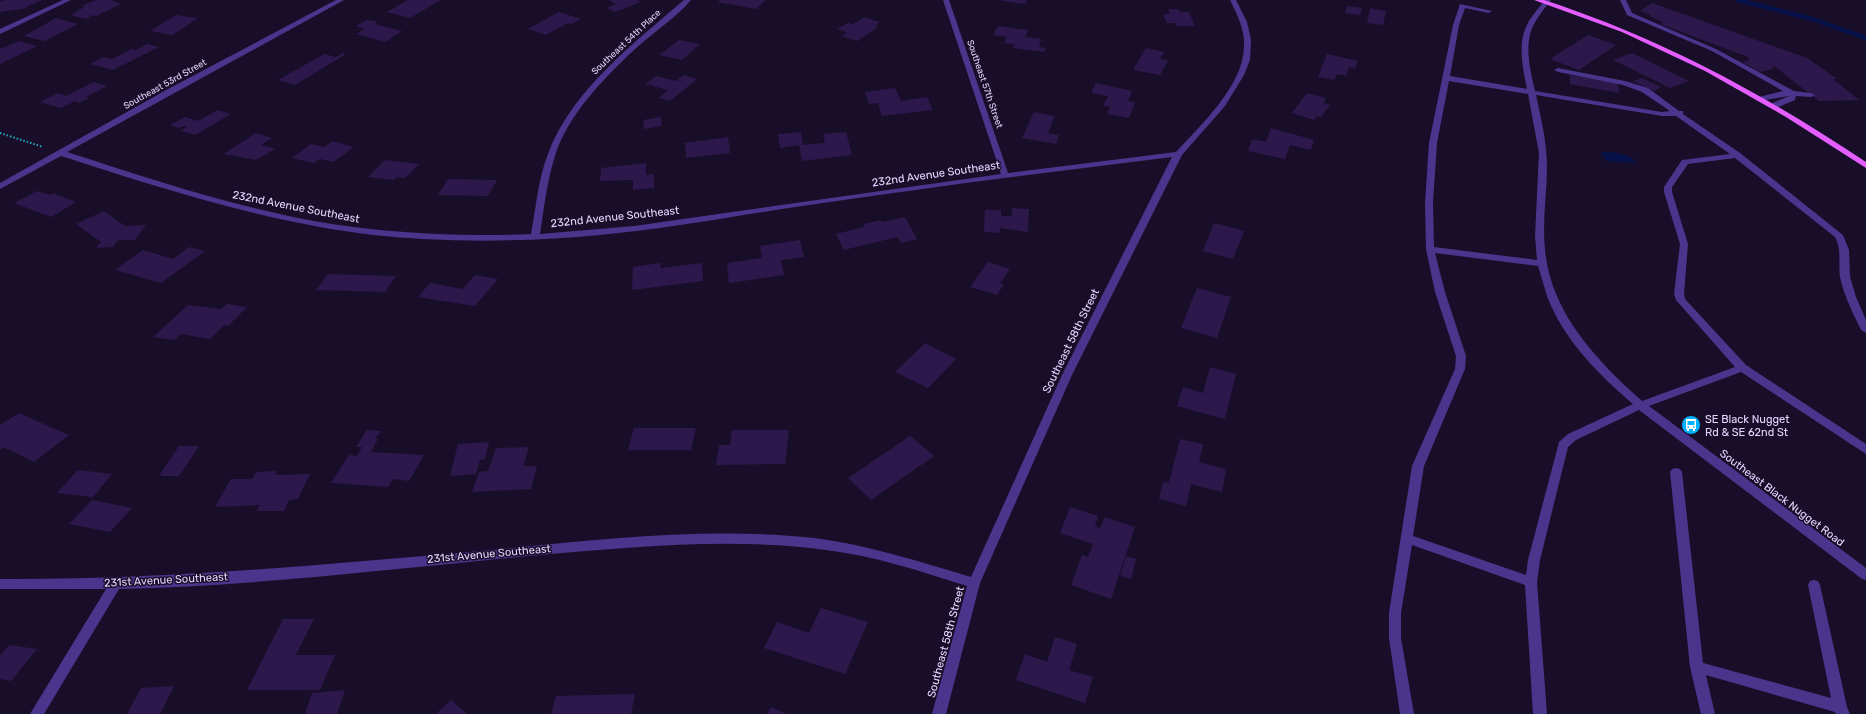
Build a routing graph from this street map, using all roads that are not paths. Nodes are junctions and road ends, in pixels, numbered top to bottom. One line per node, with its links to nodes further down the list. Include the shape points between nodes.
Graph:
1 (68, 0): 10 (street)
2 (341, 0): 19 (street, Southeast 53rd Street)
3 (688, 0): 25 (street, Southeast 54th Place, via 609,69 574,114 552,155)
4 (946, 0): 23 (street, Southeast 57th Street)
5 (1233, 0): 20 (street, Southeast 58th Street, via 1246,30 1246,61 1231,92 1197,135)
6 (1537, 0): 8 (main road)
7 (1623, 0): 14 (street, via 1629,14 1714,50)
8 (1547, 1): 13 (street, Southeast Black Nugget Road, via 1529,27 1526,37 1525,47); 16 (main road, via 1680,55)
9 (1489, 11): 12 (street, via 1462,5)
10 (0, 32)
11 (1558, 70): 18 (street, via 1635,86)
12 (1446, 78): 13 (street); 26 (street, via 1433,143 1429,203)
13 (1532, 93): 18 (street, via 1662,114); 27 (street, Southeast Black Nugget Road, via 1543,153 1540,244)
14 (1793, 94): 15 (street); 16 (street, via 1784,93); 17 (street, via 1792,98)
15 (1811, 95)
16 (1762, 99): 17 (main road)
17 (1773, 106): 22 (main road)
18 (1680, 114): 21 (street)
19 (60, 153): 24 (street, Southeast 53rd Street); 25 (street, 232nd Avenue Southeast, via 196,197 330,226 428,236)
20 (1178, 154): 23 (street, 232nd Avenue Southeast); 37 (street, Southeast 58th Street, via 1067,375)
21 (1737, 155): 28 (street, via 1839,235 1845,249 1845,276 1850,296); 29 (street, via 1685,162 1668,192 1684,244 1679,294 1681,300)
22 (1866, 166)
23 (1005, 175): 25 (street, 232nd Avenue Southeast, via 632,228)
24 (0, 186)
25 (535, 237)
26 (1430, 249): 27 (street); 33 (street, via 1440,292 1461,356 1460,369 1418,466)
27 (1542, 264): 30 (street, Southeast Black Nugget Road, via 1559,310 1576,338 1603,371)
28 (1866, 330)
29 (1742, 368): 30 (street); 31 (street)
30 (1639, 406): 34 (street, Southeast Black Nugget Road); 35 (street, via 1572,437 1563,445 1534,560)
31 (1866, 450)
32 (1676, 472): 40 (street)
33 (1408, 540): 35 (street); 44 (street, via 1395,613 1395,638)
34 (1866, 575)
35 (1531, 582): 45 (street)
36 (116, 583): 37 (street, 231st Avenue Southeast, via 306,572 576,547 718,538 800,542 855,549 894,558); 38 (street, 231st Avenue Southeast); 42 (street)
37 (974, 583): 43 (street, Southeast 58th Street)
38 (0, 584)
39 (1814, 585): 41 (street)
40 (1697, 667): 41 (street); 46 (street)
41 (1842, 711)
42 (37, 714)
43 (939, 714)
44 (1407, 714)
45 (1540, 714)
46 (1708, 714)

